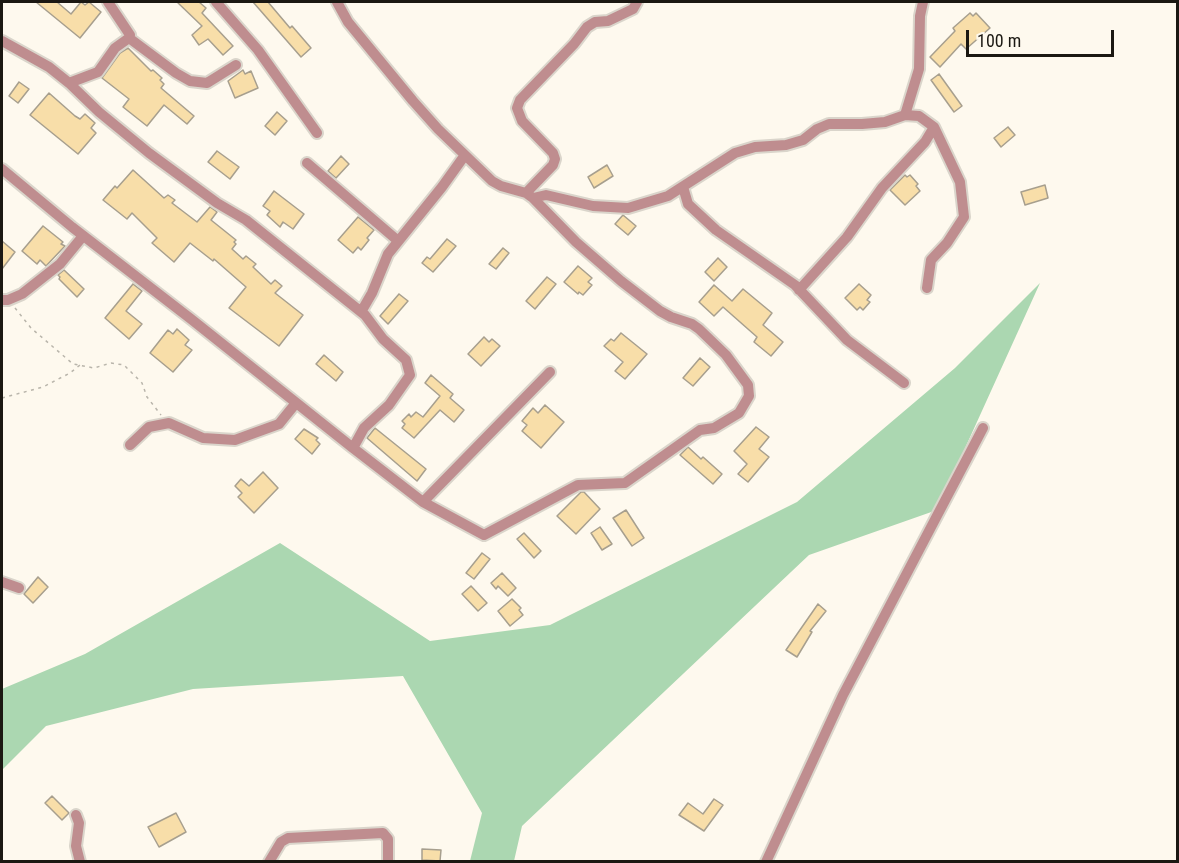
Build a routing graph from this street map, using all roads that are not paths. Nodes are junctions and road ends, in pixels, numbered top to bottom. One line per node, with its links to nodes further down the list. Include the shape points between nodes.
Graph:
1 (108, 2): 6 (street)
2 (216, 2): 12 (street, via 258,50)
3 (337, 2): 13 (street, via 348,22 413,101)
4 (637, 2): 17 (street, via 633,9 587,27 520,100 517,108 522,121 555,159)
5 (923, 2): 10 (street, via 919,69)
6 (129, 38): 8 (street, via 190,81 207,83); 9 (street, via 115,48 98,72)
7 (2, 41): 9 (street)
8 (236, 65)
9 (69, 83): 23 (street, via 149,153 246,220)
10 (905, 115): 11 (street, via 919,116); 16 (street, via 885,122 829,124 803,140 735,153)
11 (934, 127): 20 (street, via 960,182 964,218 932,260); 21 (street, via 882,188 848,237)
12 (317, 133)
13 (465, 155): 17 (street, via 492,181); 19 (street)
14 (307, 163): 19 (street)
15 (2, 169): 18 (street)
16 (683, 187): 17 (street, via 668,196 628,208); 21 (street, via 688,204 716,230)
17 (529, 195): 30 (street, via 621,281 660,311 699,329 726,355 748,385 750,396 739,413 714,428 700,430 624,483 578,485 484,536)
18 (83, 236): 22 (street, via 60,264 22,294); 26 (street)
19 (397, 240): 23 (street)
20 (927, 288)
21 (800, 290): 25 (street, via 847,340)
22 (5, 300)
23 (362, 312): 29 (street, via 406,360 410,375 389,405 364,428)
24 (550, 372): 30 (street)
25 (904, 383)
26 (296, 403): 28 (street, via 279,424 235,440 203,438 169,423 148,427); 29 (street)
27 (983, 428): 37 (street, via 843,695)
28 (130, 445)
29 (352, 448): 30 (street)
30 (423, 502)
31 (2, 582): 32 (street)
32 (20, 588)
33 (76, 815): 34 (street, via 76,846)
34 (81, 861)
35 (269, 861): 36 (street, via 288,838 383,833 388,839)
36 (388, 861)
37 (766, 861)

